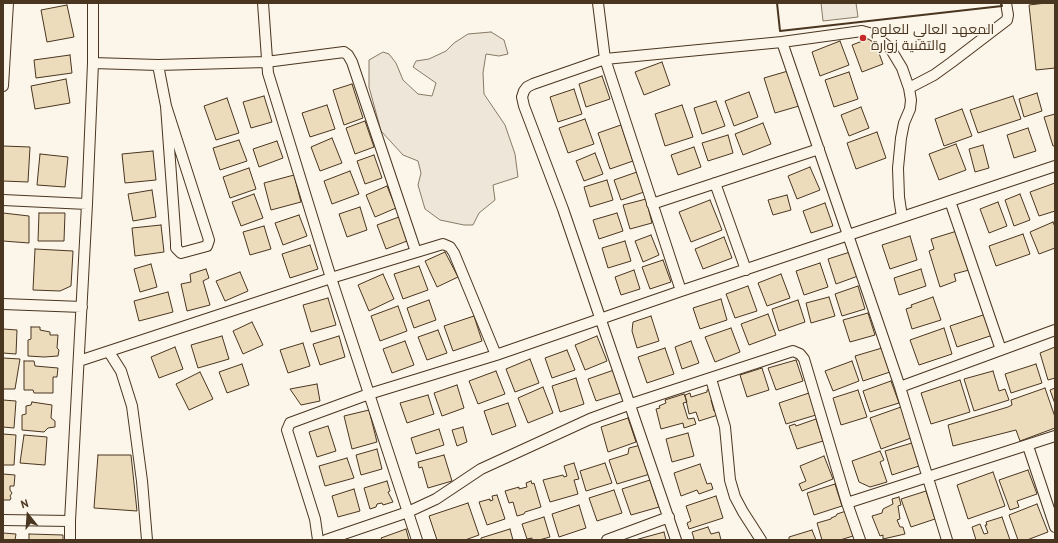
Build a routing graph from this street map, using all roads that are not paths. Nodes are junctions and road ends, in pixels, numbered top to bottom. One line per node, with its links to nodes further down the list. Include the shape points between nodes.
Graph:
1 (8, 3): 11 (street)
2 (93, 3): 9 (street)
3 (263, 3): 8 (street)
4 (598, 3): 7 (street)
5 (1006, 3): 12 (street, via 1007,20 934,75)
6 (782, 42): 7 (street); 12 (street, via 862,31 869,33 890,48 902,68); 14 (street)
7 (605, 59): 20 (street); 29 (street, via 533,84 524,91 522,97)
8 (266, 62): 10 (street); 23 (street, via 344,52 348,55 355,69); 25 (street)
9 (93, 64): 10 (street); 19 (street)
10 (158, 65): 13 (street)
11 (3, 86)
12 (909, 88): 21 (street, via 911,100 901,138 898,168)
13 (166, 106): 13 (street, via 209,240 207,246 181,253 176,248)
14 (819, 149): 16 (street); 22 (street)
15 (1055, 166): 18 (street)
16 (715, 183): 20 (street); 24 (street)
17 (3, 200): 19 (street)
18 (950, 201): 21 (street); 31 (street)
19 (87, 204): 28 (street)
20 (652, 204): 26 (street)
21 (902, 217): 22 (street)
22 (849, 235): 24 (street); 36 (street)
23 (416, 252): 25 (street); 33 (street, via 443,244 450,247)
24 (746, 270): 26 (street)
25 (331, 278): 32 (street); 37 (street)
26 (681, 291): 29 (street)
27 (3, 304): 28 (street)
28 (82, 307): 34 (street)
29 (600, 320): 33 (street); 38 (street)
30 (1055, 330): 31 (street)
31 (1001, 350): 36 (street)
32 (109, 352): 34 (street); 49 (street, via 121,371 132,406)
33 (496, 355): 37 (street)
34 (79, 361): 46 (street)
35 (711, 379): 38 (street); 42 (street, via 793,351 800,354 804,359); 55 (street, via 725,427 730,480 735,498)
36 (900, 387): 41 (street)
37 (369, 394): 43 (street); 50 (street, via 290,423 287,430)
38 (630, 404): 43 (street, via 590,419 481,469 436,499); 44 (street)
39 (1055, 436): 40 (street)
40 (1028, 446): 41 (street); 47 (street)
41 (926, 477): 42 (street); 57 (street)
42 (847, 503): 56 (street)
43 (408, 512): 51 (street); 52 (street)
44 (669, 517): 53 (street); 54 (street)
45 (3, 520): 46 (street)
46 (70, 521): 48 (street)
47 (1055, 527)
48 (70, 540)
49 (147, 540)
50 (318, 540)
51 (326, 540)
52 (418, 540)
53 (607, 540)
54 (676, 540)
55 (761, 540)
56 (860, 540)
57 (946, 540)

